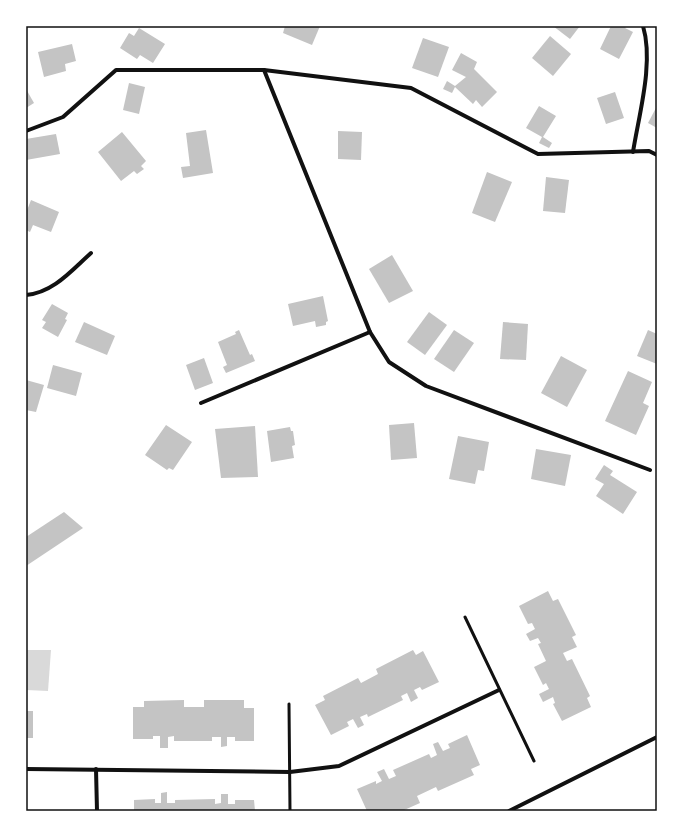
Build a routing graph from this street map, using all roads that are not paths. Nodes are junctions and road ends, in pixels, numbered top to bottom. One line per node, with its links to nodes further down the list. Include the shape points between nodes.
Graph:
1 (643, 26): 4 (street, via 647,40 646,72)
2 (264, 70): 3 (street, via 116,70 63,117); 4 (street, via 411,88 538,154); 8 (street)
3 (26, 131)
4 (633, 152): 5 (street, via 649,151)
5 (657, 155)
6 (91, 253): 7 (street, via 59,283 34,294)
7 (26, 294)
8 (370, 332): 9 (street); 10 (street, via 389,362 426,386)
9 (201, 403)
10 (650, 470)
11 (465, 617): 12 (lane)
12 (499, 690): 15 (lane); 18 (street, via 339,766)
13 (289, 704): 18 (lane)
14 (657, 737): 21 (street)
15 (534, 762)
16 (26, 769): 17 (street)
17 (96, 770): 18 (street); 19 (street)
18 (290, 772): 20 (lane)
19 (97, 811)
20 (290, 811)
21 (509, 811)

